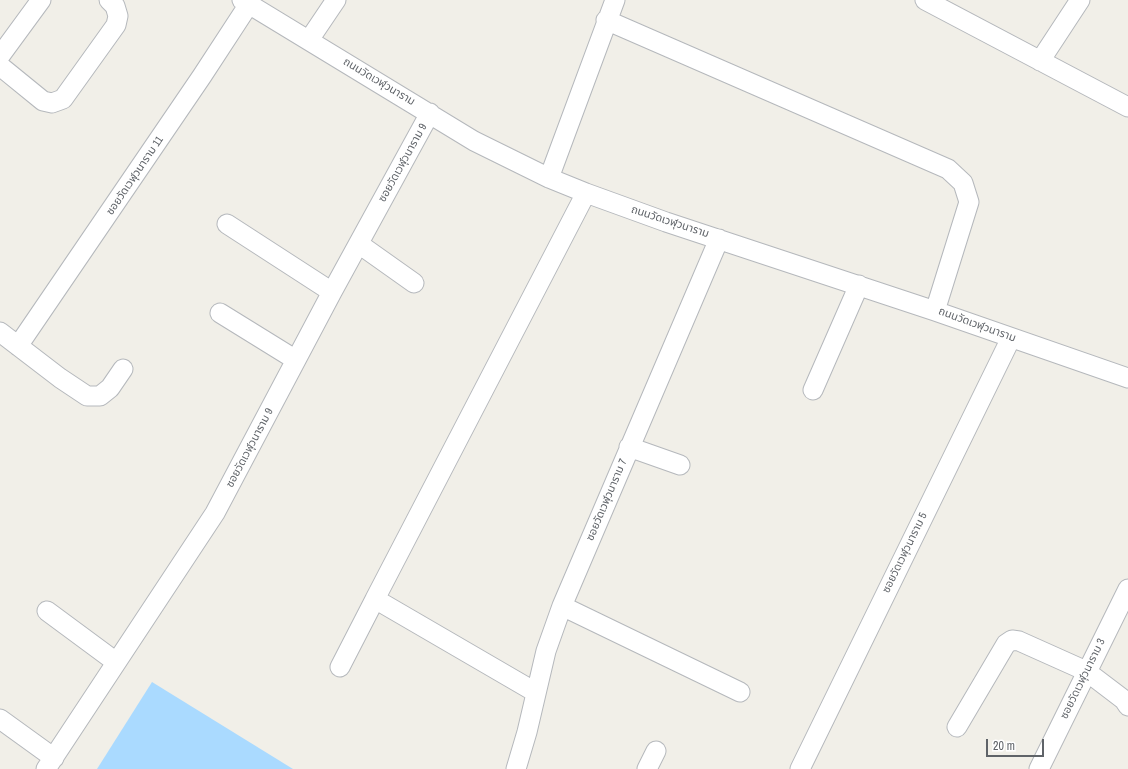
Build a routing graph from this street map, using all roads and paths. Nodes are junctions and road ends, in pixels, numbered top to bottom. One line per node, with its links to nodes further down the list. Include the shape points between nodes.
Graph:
1 (41, 0): 10 (street)
2 (109, 0): 12 (street, via 117,11 116,25 63,99 52,103 43,101)
3 (336, 0): 9 (street)
4 (615, 0): 8 (street)
5 (925, 0): 11 (street)
6 (1080, 0): 11 (street)
7 (245, 2): 9 (street, ถนนวัดเวฬุวนาราม); 27 (street, ซอยวัดเวฬุวนาราม 11, via 202,76)
8 (606, 20): 15 (street); 23 (street, via 948,169 963,183 969,202)
9 (309, 40): 14 (street, ถนนวัดเวฬุวนาราม)
10 (0, 56)
11 (1040, 61): 13 (street)
12 (0, 66)
13 (1128, 107)
14 (430, 113): 15 (street, ถนนวัดเวฬุวนาราม, via 474,141); 19 (street, ซอยวัดเวฬุวนาราม 9)
15 (549, 178): 16 (street, ถนนวัดเวฬุวนาราม)
16 (586, 194): 18 (street, ถนนวัดเวฬุวนาราม); 35 (street)
17 (227, 224): 22 (street)
18 (719, 239): 21 (street, ถนนวัดเวฬุวนาราม); 32 (street, ซอยวัดเวฬุวนาราม 7)
19 (359, 244): 20 (street); 22 (street, ซอยวัดเวฬุวนาราม 9)
20 (414, 283)
21 (859, 285): 23 (street, ถนนวัดเวฬุวนาราม); 31 (street)
22 (332, 292): 28 (street, ซอยวัดเวฬุวนาราม 9)
23 (935, 310): 26 (street, ถนนวัดเวฬุวนาราม)
24 (220, 313): 28 (street)
25 (0, 332): 27 (street)
26 (1011, 338): 30 (street, ถนนวัดเวฬุวนาราม); 50 (street, ซอยวัดเวฬุวนาราม 5)
27 (18, 346): 29 (street, via 87,396 100,396 110,388)
28 (296, 360): 38 (street, ซอยวัดเวฬุวนาราม 9, via 215,513)
29 (123, 369)
30 (1127, 375)
31 (813, 390)
32 (629, 447): 33 (street); 36 (street, ซอยวัดเวฬุวนาราม 7)
33 (680, 465)
34 (1127, 591): 40 (street, ซอยวัดเวฬุวนาราม 3)
35 (375, 599): 39 (street); 41 (street)
36 (562, 606): 41 (street, ซอยวัดเวฬุวนาราม 7); 42 (street)
37 (46, 611): 38 (street)
38 (116, 662): 47 (street, ซอยวัดเวฬุวนาราม 9)
39 (340, 667)
40 (1086, 671): 43 (street, via 1124,700); 45 (street, via 1012,640 1006,644); 51 (street, ซอยวัดเวฬุวนาราม 3)
41 (535, 692): 48 (street, ซอยวัดเวฬุวนาราม 7)
42 (740, 692)
43 (1128, 706)
44 (0, 719): 47 (street)
45 (957, 727)
46 (656, 751): 49 (street)
47 (50, 763)
48 (516, 769)
49 (647, 769)
50 (800, 769)
51 (1039, 769)

